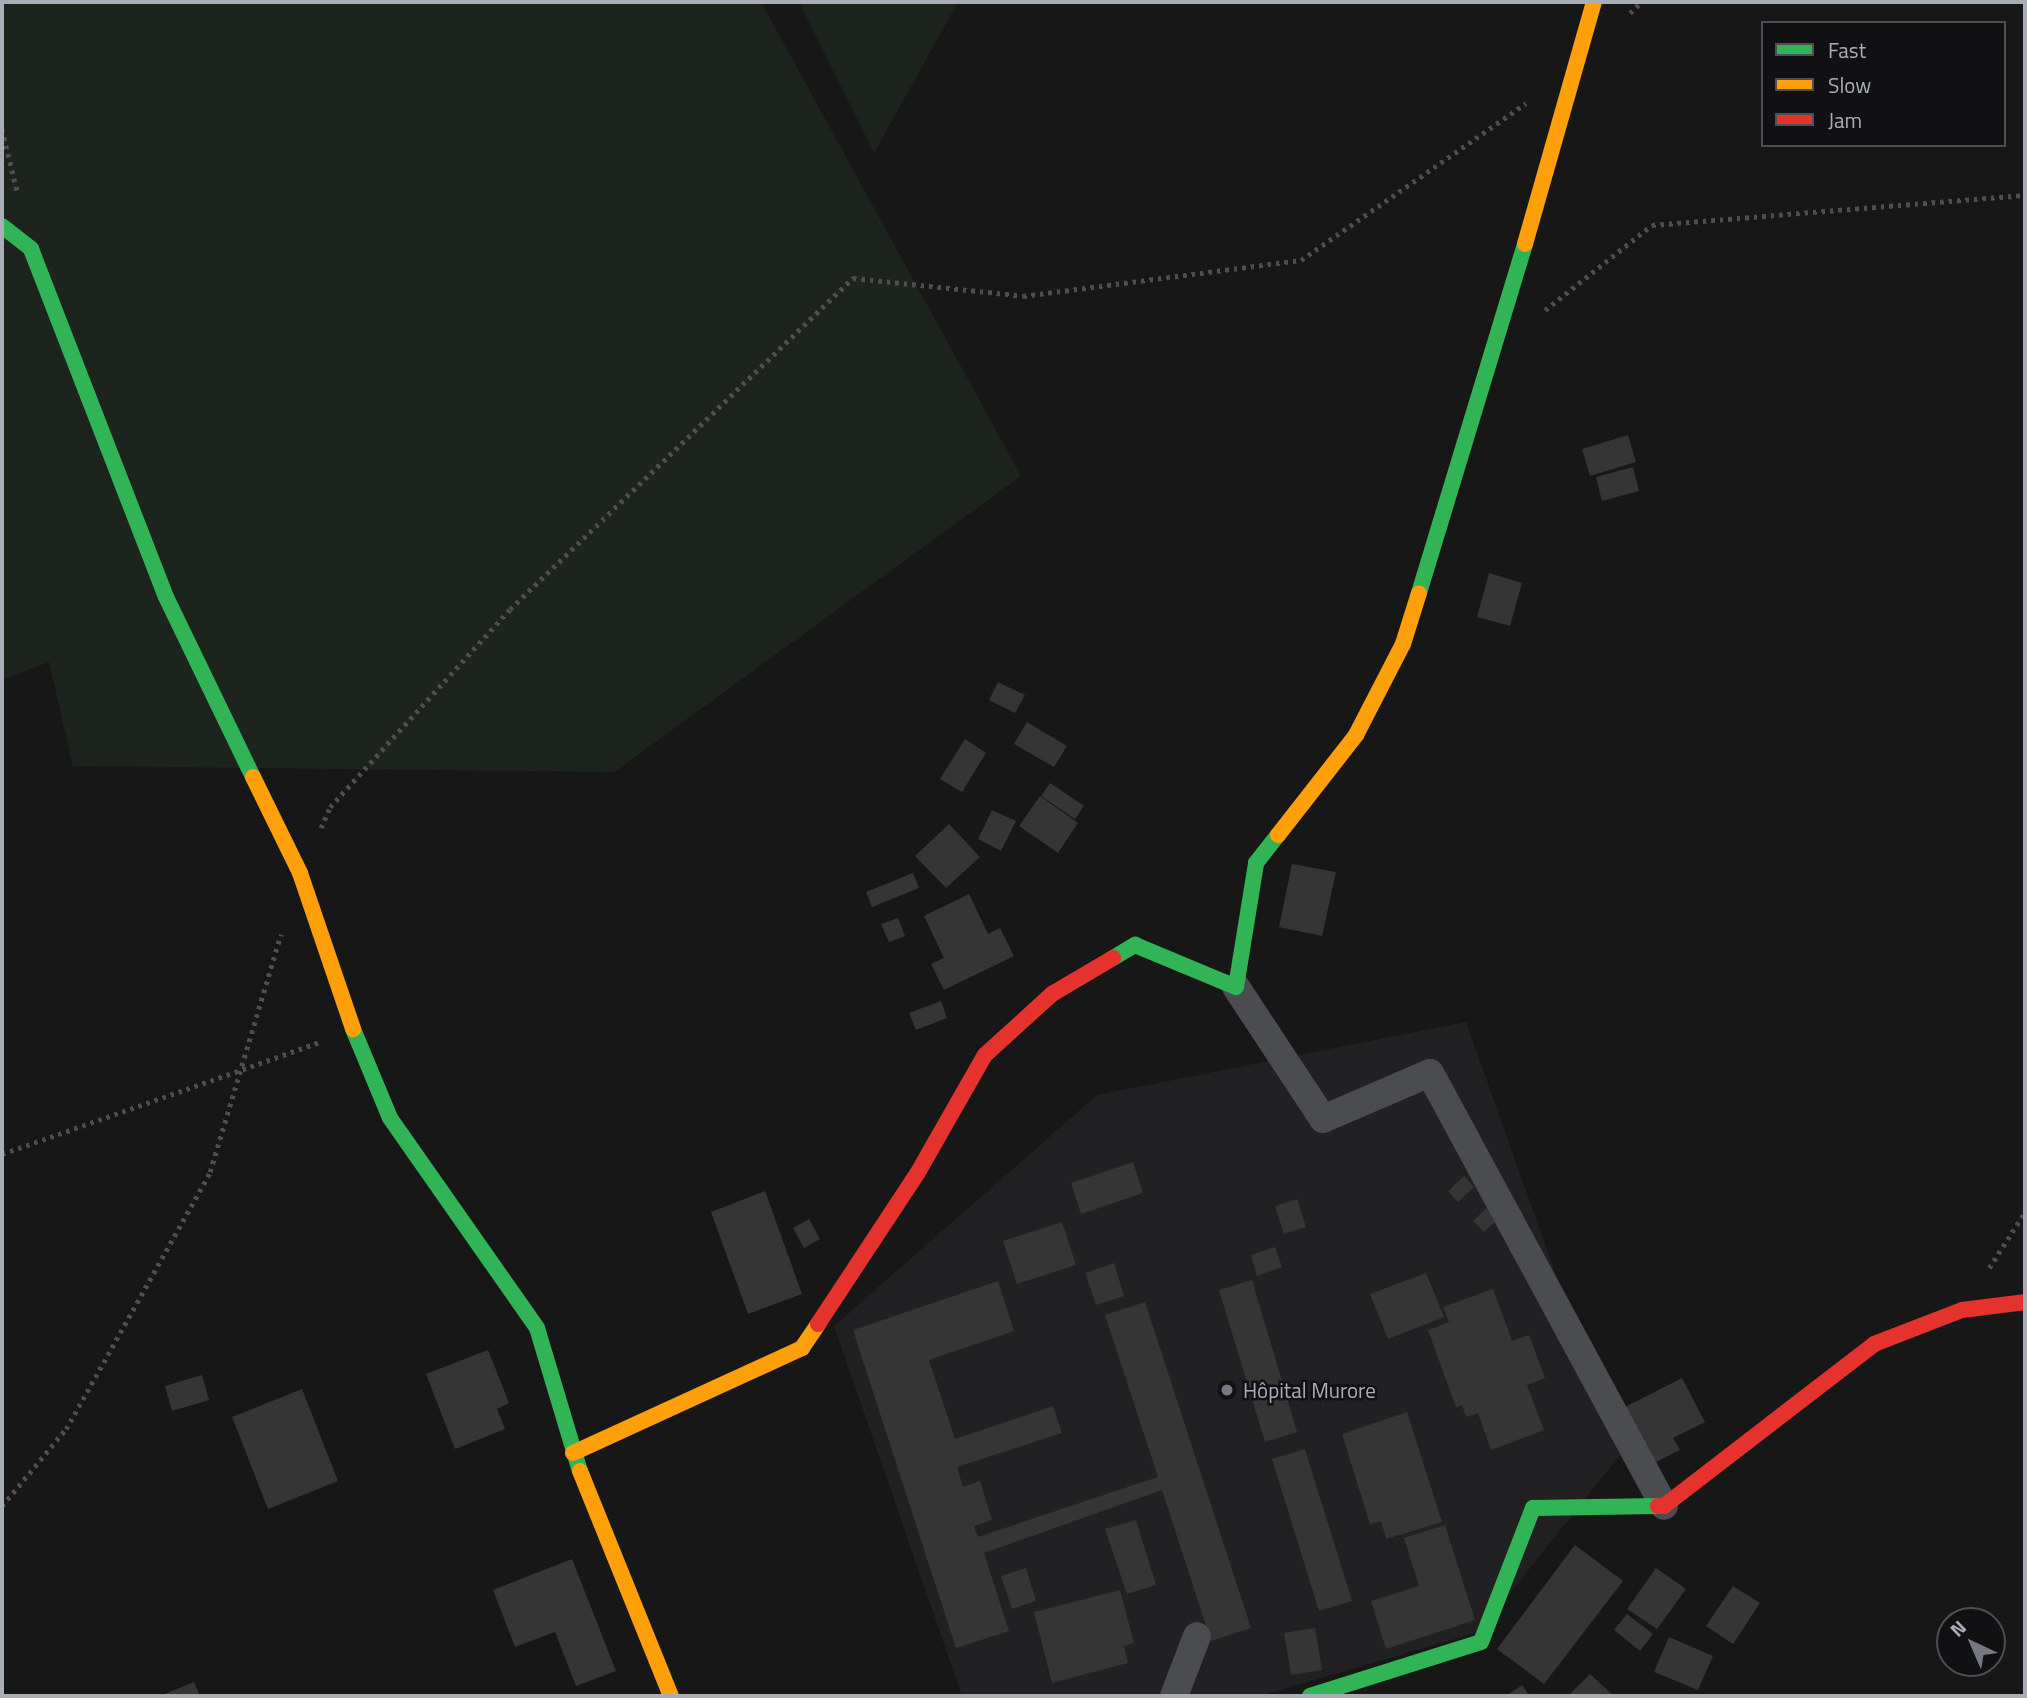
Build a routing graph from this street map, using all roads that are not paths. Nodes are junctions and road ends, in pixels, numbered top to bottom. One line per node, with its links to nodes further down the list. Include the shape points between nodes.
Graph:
1 (1594, 2): 3 (street, via 1495,350 1403,644 1356,735 1256,863)
2 (2, 226): 5 (street, via 31,249 166,597 300,873 353,1030 390,1118 537,1328)
3 (1236, 987): 5 (street, via 1135,945 1052,994 985,1055 917,1174 802,1348); 6 (street, via 1323,1119 1430,1073)
4 (2025, 1302): 6 (street, via 1962,1310 1874,1344)
5 (573, 1453): 8 (street)
6 (1664, 1506): 10 (street, via 1533,1508 1481,1642)
7 (1197, 1636): 9 (street)
8 (671, 1696)
9 (1174, 1696)
10 (1310, 1696)

